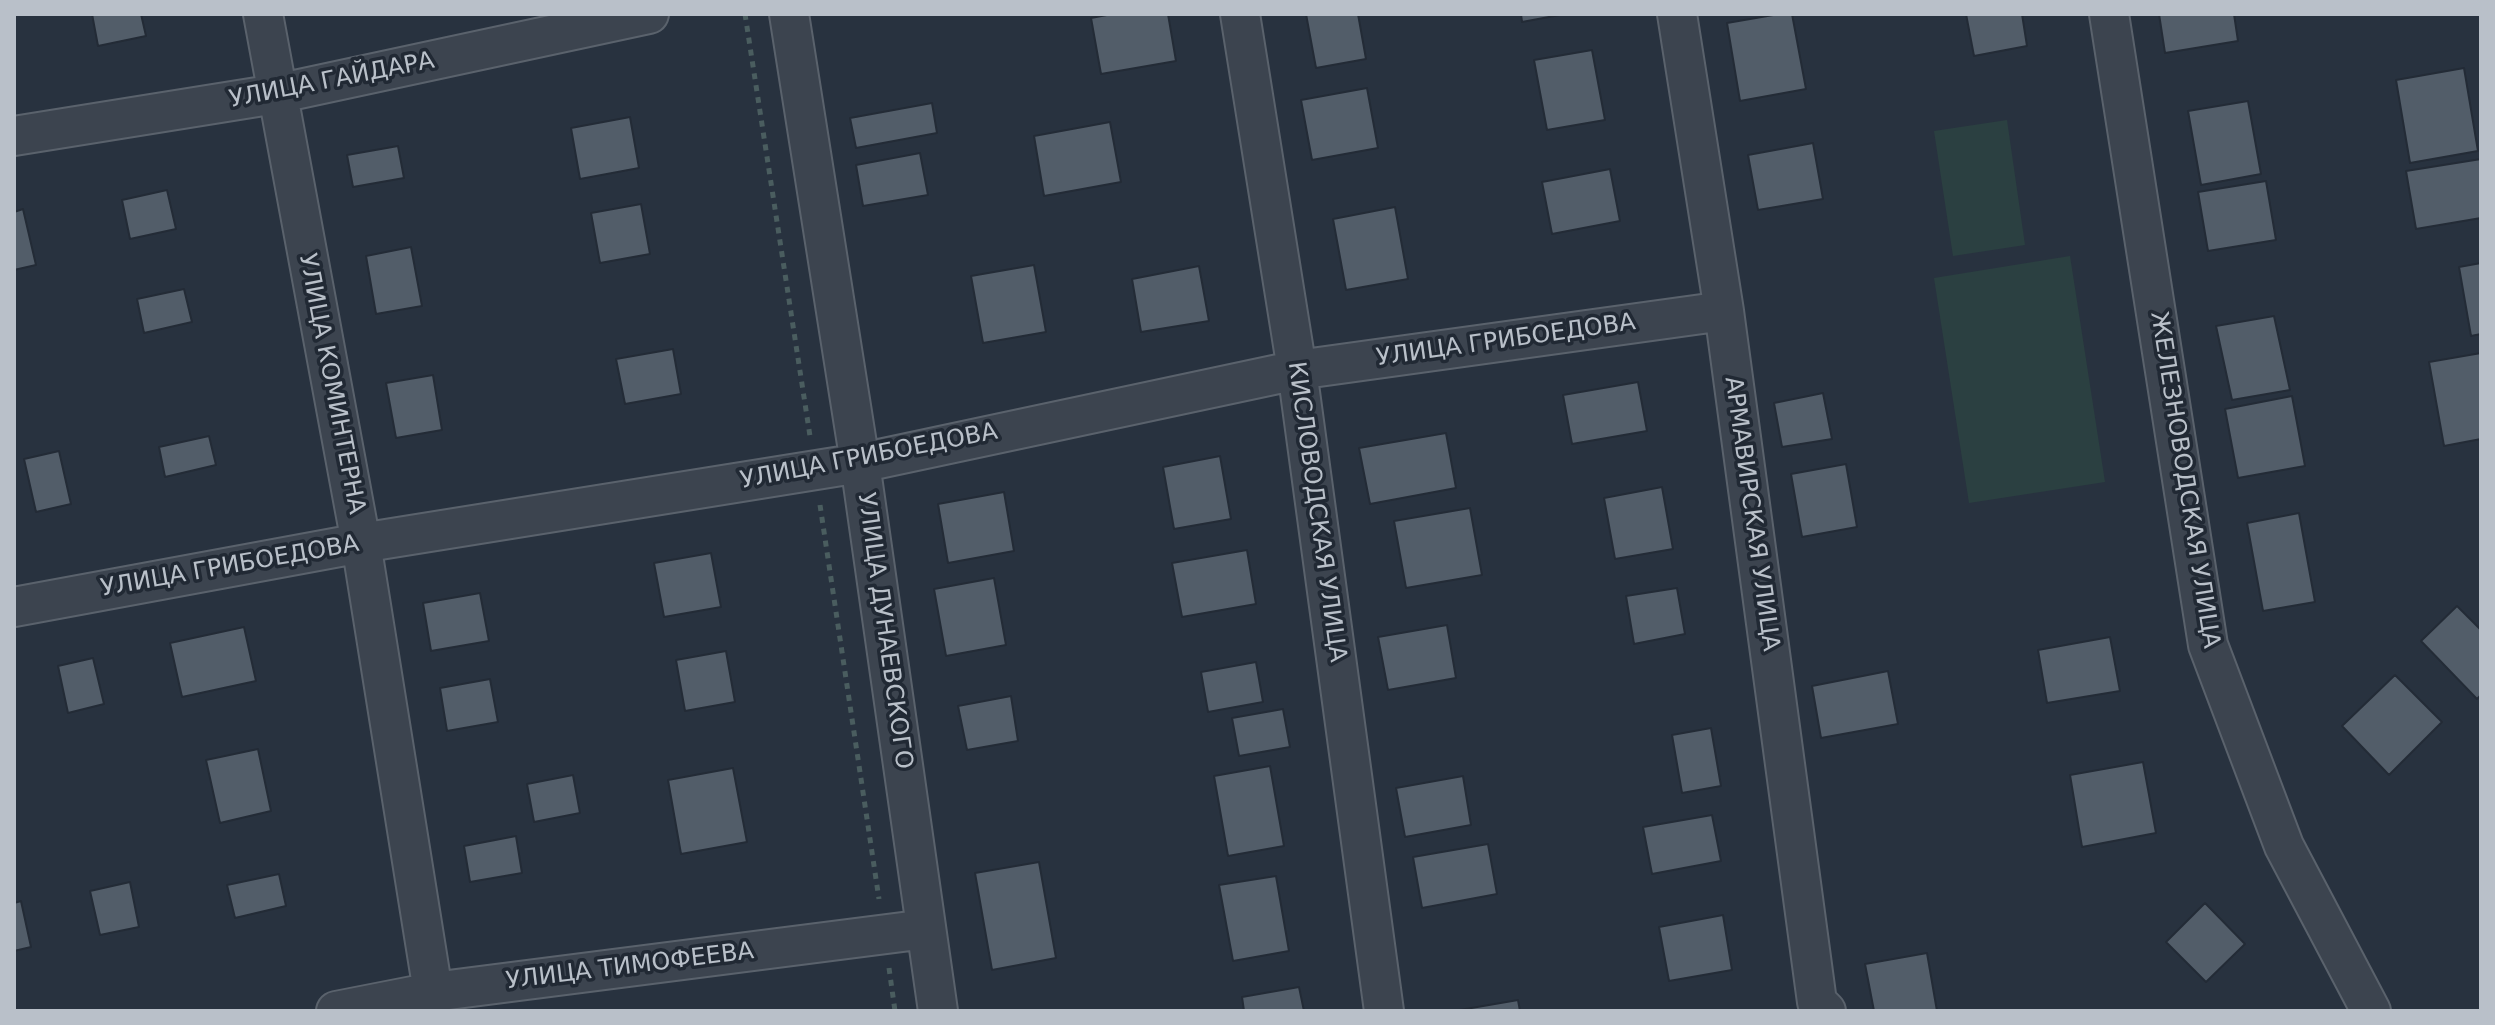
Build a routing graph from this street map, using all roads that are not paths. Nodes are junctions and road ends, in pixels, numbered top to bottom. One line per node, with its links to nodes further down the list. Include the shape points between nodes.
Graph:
1 (263, 14): 7 (street, УЛИЦА КОМИНТЕРНА)
2 (649, 14): 7 (street, УЛИЦА ГАЙДАРА)
3 (789, 14): 11 (street, УЛИЦА ДУНАЕВСКОГО)
4 (1240, 14): 10 (street, КИСЛОВОДСКАЯ УЛИЦА)
5 (1677, 14): 9 (street, АРМАВИРСКАЯ УЛИЦА)
6 (2109, 14): 20 (street, ЖЕЛЕЗНОВОДСКАЯ УЛИЦА, via 2208,645 2284,846)
7 (276, 94): 8 (street, УЛИЦА ГАЙДАРА); 12 (street, УЛИЦА КОМИНТЕРНА)
8 (14, 136)
9 (1724, 311): 10 (street, УЛИЦА ГРИБОЕДОВА); 19 (street, АРМАВИРСКАЯ УЛИЦА, via 1817,1002)
10 (1297, 370): 11 (street, УЛИЦА ГРИБОЕДОВА); 18 (street, КИСЛОВОДСКАЯ УЛИЦА)
11 (860, 463): 12 (street, УЛИЦА ГРИБОЕДОВА); 14 (street, УЛИЦА ДУНАЕВСКОГО)
12 (361, 543): 13 (street, УЛИЦА ГРИБОЕДОВА); 15 (street, УЛИЦА КОМИНТЕРНА)
13 (14, 607)
14 (926, 929): 15 (street, УЛИЦА ТИМОФЕЕВА); 17 (street, УЛИЦА ДУНАЕВСКОГО)
15 (433, 992): 16 (street, УЛИЦА ТИМОФЕЕВА)
16 (336, 1011)
17 (938, 1011)
18 (1384, 1011)
19 (1826, 1011)
20 (2371, 1011)

